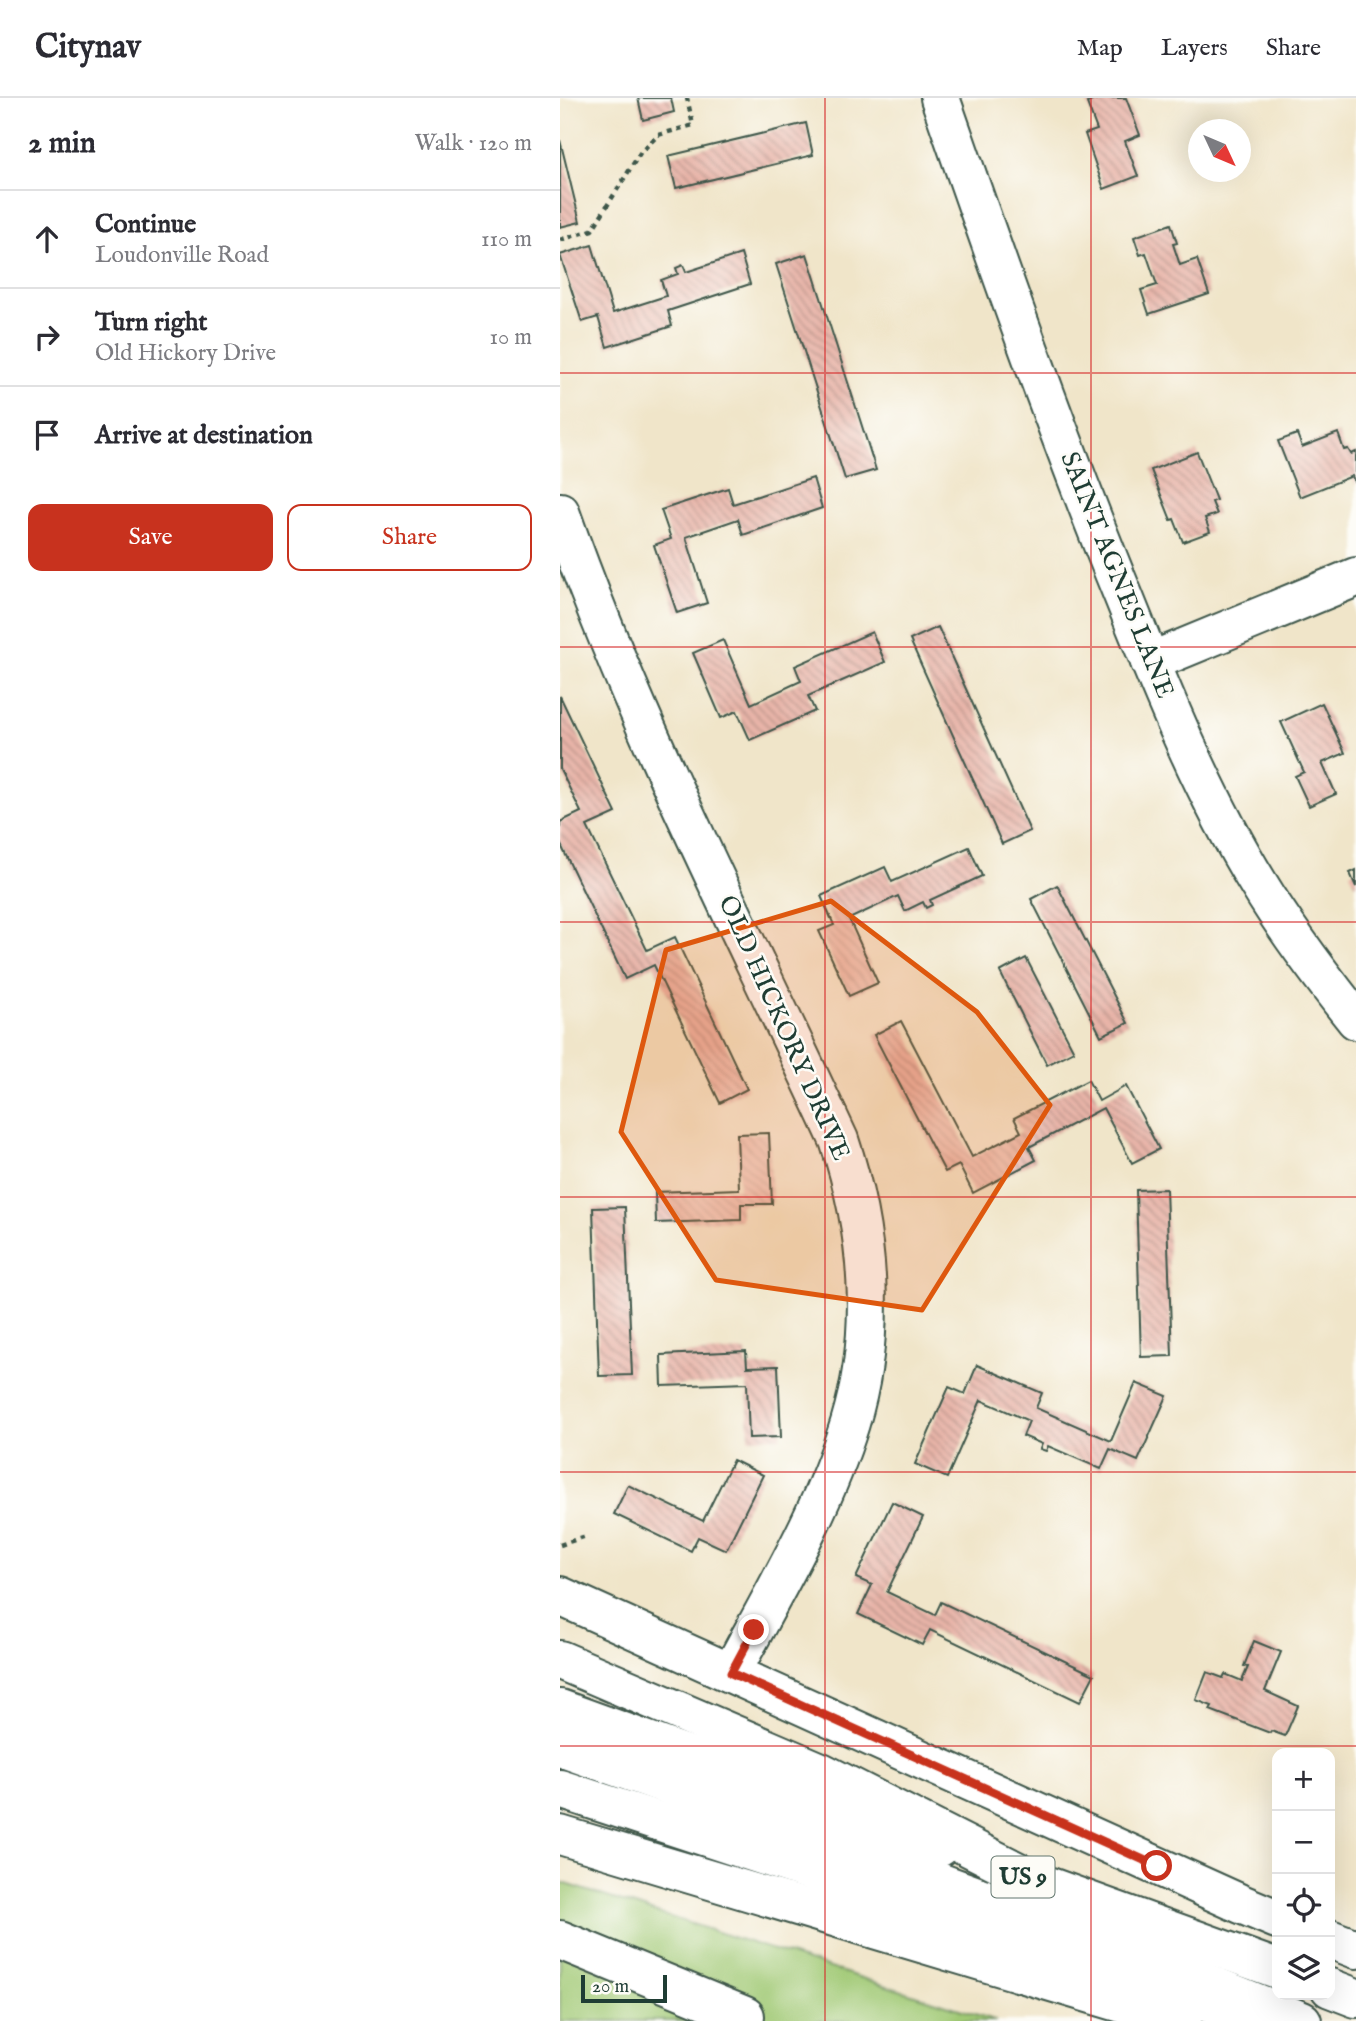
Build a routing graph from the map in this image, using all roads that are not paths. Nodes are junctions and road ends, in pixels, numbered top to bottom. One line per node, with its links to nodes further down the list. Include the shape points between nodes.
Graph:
1 (940, 98): 4 (main road, SAINT AGNES LANE, via 1053,417)
2 (560, 512): 8 (main road, OLD HICKORY DRIVE, via 642,720 839,1140 857,1199 866,1273 865,1351 850,1422 825,1490)
3 (1356, 577): 4 (main road)
4 (1150, 662): 5 (main road, SAINT AGNES LANE, via 1252,873)
5 (1356, 1020)
6 (560, 1595): 8 (main road)
7 (560, 1660): 13 (main road, via 821,1773)
8 (731, 1673): 14 (main road)
9 (560, 1709): 13 (main road, US 9)
10 (560, 1747): 24 (main road, US 9, via 976,1895)
11 (560, 1789): 23 (main road, via 1183,1996)
12 (560, 1835): 22 (main road)
13 (1040, 1883): 18 (main road, US 9)
14 (1272, 1917)
15 (560, 1940): 21 (main road)
16 (1335, 1941): 17 (main road)
17 (1356, 1949)
18 (1272, 1967)
19 (1335, 1990): 20 (main road)
20 (1356, 1998)
21 (745, 2016)
22 (1182, 2021)
23 (1272, 2021)
24 (1303, 2021)

